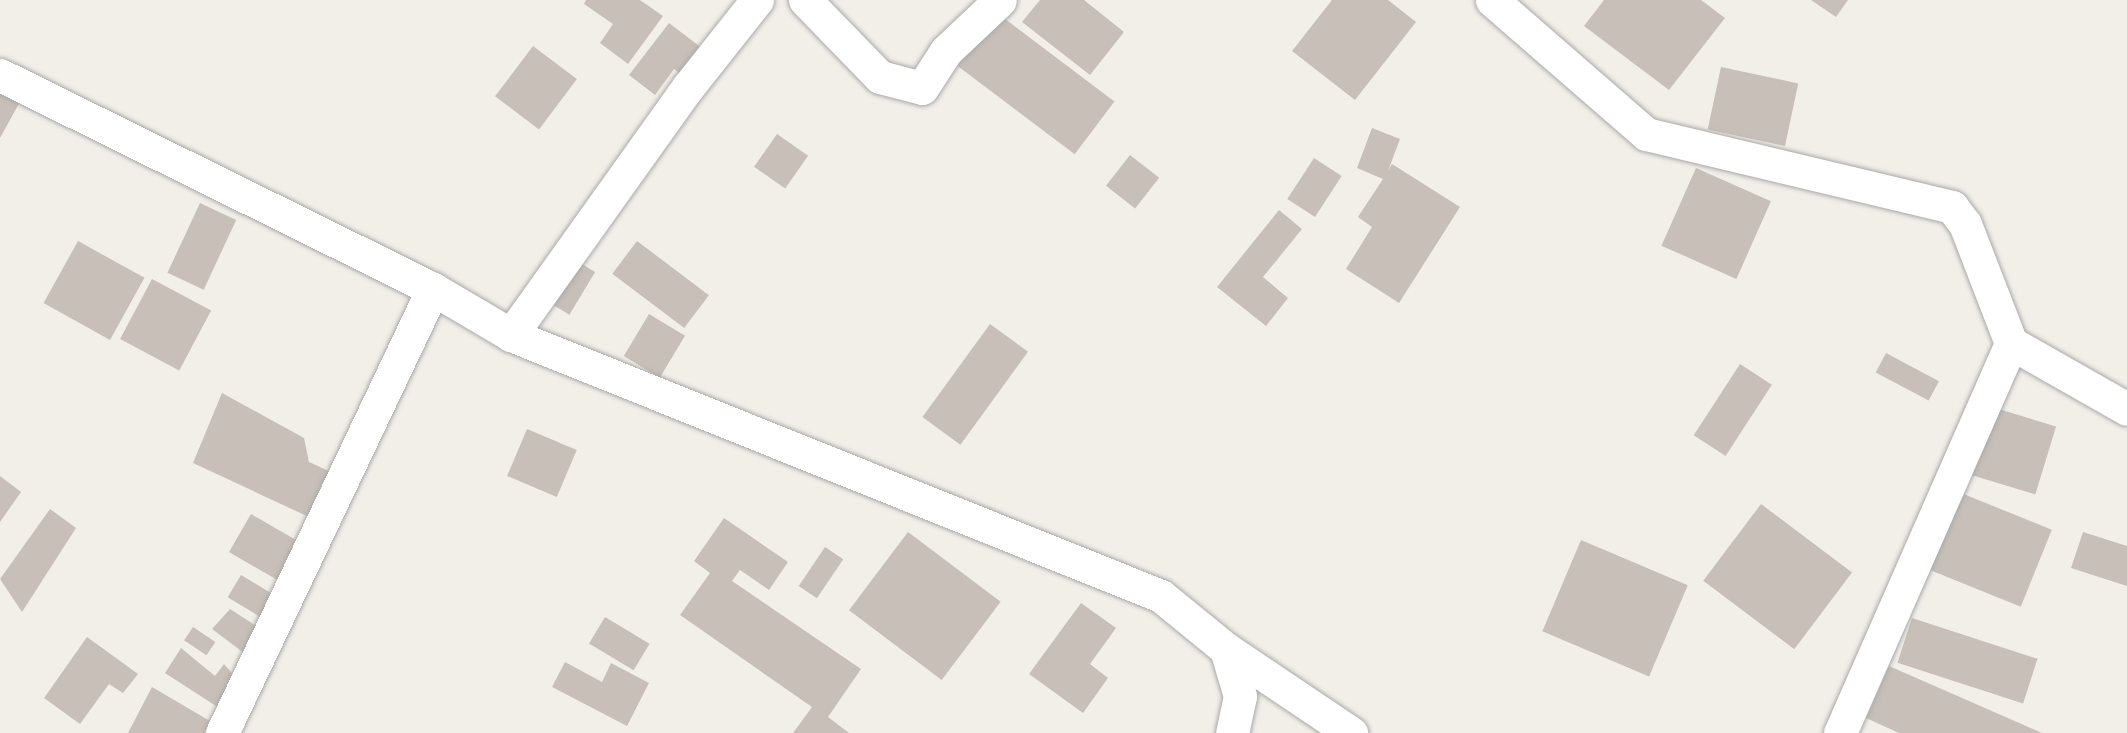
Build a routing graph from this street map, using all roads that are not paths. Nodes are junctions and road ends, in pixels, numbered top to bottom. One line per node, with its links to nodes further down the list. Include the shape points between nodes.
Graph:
1 (757, 0): 7 (street, via 688,87)
2 (805, 0): 3 (street, via 880,77 922,88 946,51)
3 (1000, 0)
4 (1492, 0): 8 (street, via 1646,134 1952,207 1965,224)
5 (0, 75): 6 (street)
6 (433, 289): 7 (street); 11 (street)
7 (511, 335): 10 (street, via 1161,596)
8 (2011, 343): 9 (street); 14 (street)
9 (2127, 409)
10 (1226, 649): 12 (street, via 1239,696); 13 (street)
11 (222, 733)
12 (1232, 733)
13 (1351, 733)
14 (1840, 733)

